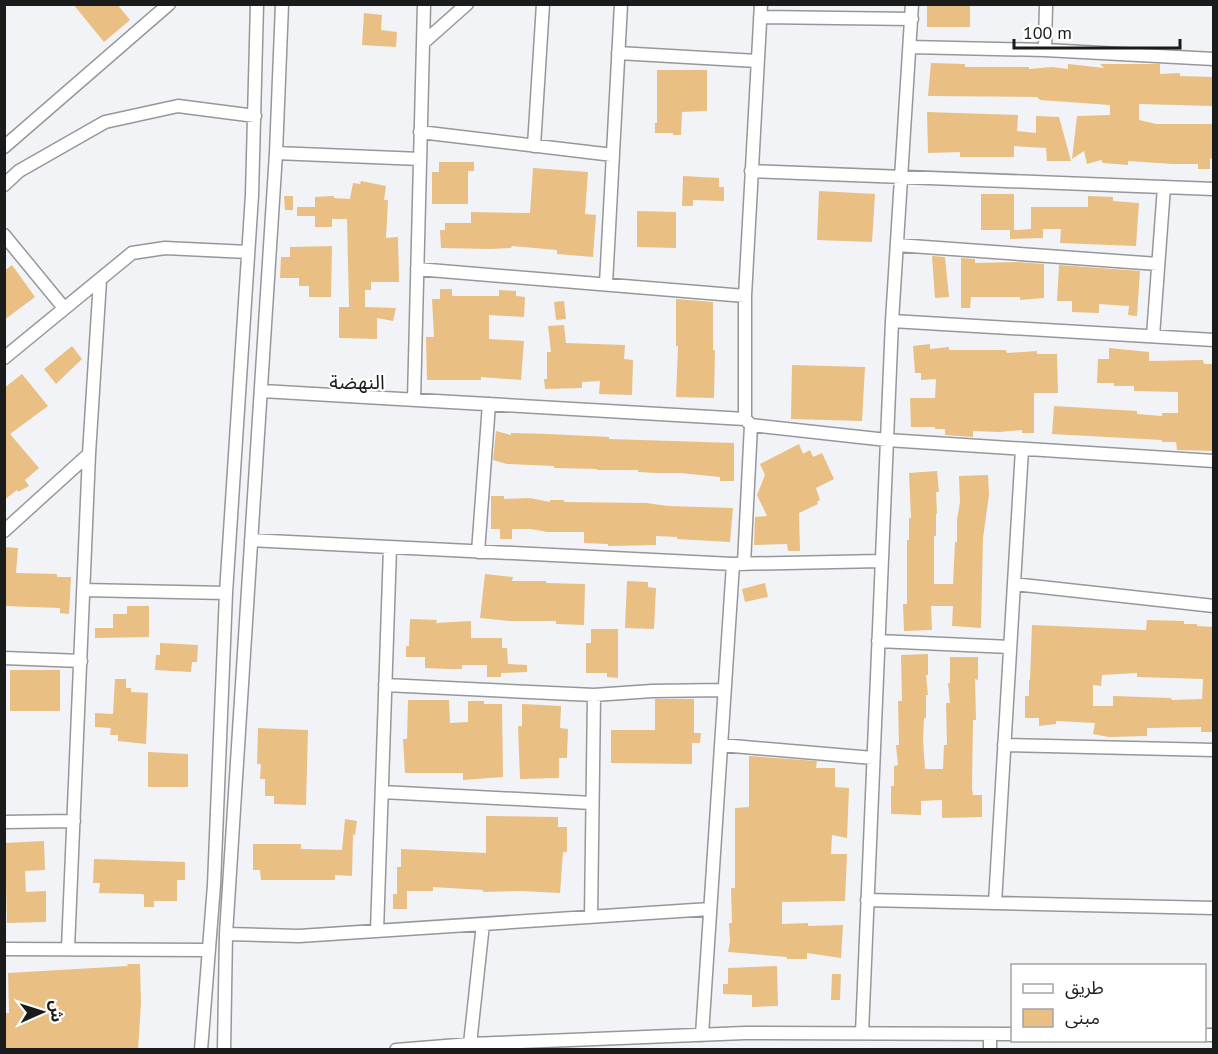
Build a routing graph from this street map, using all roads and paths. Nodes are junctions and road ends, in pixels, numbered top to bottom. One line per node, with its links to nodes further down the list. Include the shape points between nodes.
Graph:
1 (169, 4): 21 (street)
2 (257, 4): 18 (street)
3 (282, 4): 22 (street)
4 (424, 4): 12 (street)
5 (467, 4): 12 (street)
6 (543, 4): 20 (street)
7 (621, 4): 15 (street)
8 (912, 4): 11 (street)
9 (1046, 4): 14 (street)
10 (760, 11): 11 (street); 17 (street)
11 (912, 20): 13 (street)
12 (423, 43): 19 (street)
13 (910, 46): 14 (street); 26 (street)
14 (1045, 50): 16 (street)
15 (618, 53): 17 (street); 23 (street)
16 (1214, 59)
17 (757, 61): 25 (street)
18 (255, 117): 27 (street, via 178,106 105,122 19,171); 32 (street)
19 (420, 132): 20 (street); 24 (street)
20 (534, 146): 23 (street)
21 (4, 147)
22 (276, 153): 24 (street); 43 (street)
23 (613, 155): 36 (street)
24 (420, 159): 34 (street)
25 (751, 171): 26 (street); 37 (street)
26 (902, 176): 28 (street); 31 (street)
27 (4, 185)
28 (1164, 187): 29 (street); 33 (street)
29 (1214, 189)
30 (4, 235): 38 (street)
31 (897, 245): 33 (street); 39 (street)
32 (248, 252): 35 (street, via 165,248 132,253); 59 (street)
33 (1158, 264): 40 (street)
34 (417, 269): 36 (street); 44 (street)
35 (100, 280): 38 (street); 49 (street)
36 (606, 284): 37 (street)
37 (745, 296): 46 (street)
38 (64, 308): 42 (street)
39 (892, 321): 40 (street); 47 (street)
40 (1153, 336): 41 (street)
41 (1214, 339)
42 (4, 358)
43 (262, 391): 44 (street); 52 (street)
44 (414, 400): 45 (street)
45 (489, 404): 46 (street); 54 (street)
46 (748, 422): 47 (street); 56 (street)
47 (887, 440): 48 (street); 55 (street)
48 (1022, 449): 50 (street); 57 (street)
49 (89, 454): 51 (street); 58 (street)
50 (1214, 461)
51 (4, 531)
52 (251, 540): 53 (street); 83 (street)
53 (390, 548): 54 (street); 65 (street)
54 (478, 552): 56 (street)
55 (881, 561): 56 (street); 61 (street)
56 (739, 564): 66 (street)
57 (1014, 585): 60 (street); 62 (street)
58 (84, 590): 59 (street); 64 (street)
59 (226, 593): 86 (street)
60 (1214, 606)
61 (878, 641): 62 (street); 71 (street)
62 (1010, 647): 69 (street)
63 (4, 658): 64 (street)
64 (81, 661): 74 (street)
65 (385, 685): 67 (street); 72 (street)
66 (724, 690): 67 (street); 68 (street)
67 (594, 695): 73 (street)
68 (721, 745): 71 (street); 79 (street)
69 (1004, 745): 70 (street); 77 (street)
70 (1214, 750)
71 (873, 758): 76 (street)
72 (382, 792): 73 (street); 82 (street)
73 (592, 803): 80 (street)
74 (74, 820): 75 (street); 84 (street)
75 (4, 822)
76 (867, 900): 77 (street); 87 (street)
77 (995, 903): 78 (street)
78 (1214, 908)
79 (710, 909): 80 (street); 90 (street)
80 (591, 917): 81 (street)
81 (483, 924): 82 (street); 91 (street)
82 (377, 931): 83 (street, via 298,936)
83 (226, 934): 94 (street)
84 (68, 948): 85 (street); 86 (street)
85 (4, 949)
86 (208, 950): 93 (street)
87 (862, 1034): 88 (street); 90 (street)
88 (990, 1034): 89 (street); 96 (street)
89 (1011, 1034)
90 (702, 1035): 92 (street)
91 (470, 1044): 92 (street); 95 (street)
92 (579, 1045)
93 (201, 1050)
94 (224, 1050)
95 (396, 1050)
96 (990, 1050)

